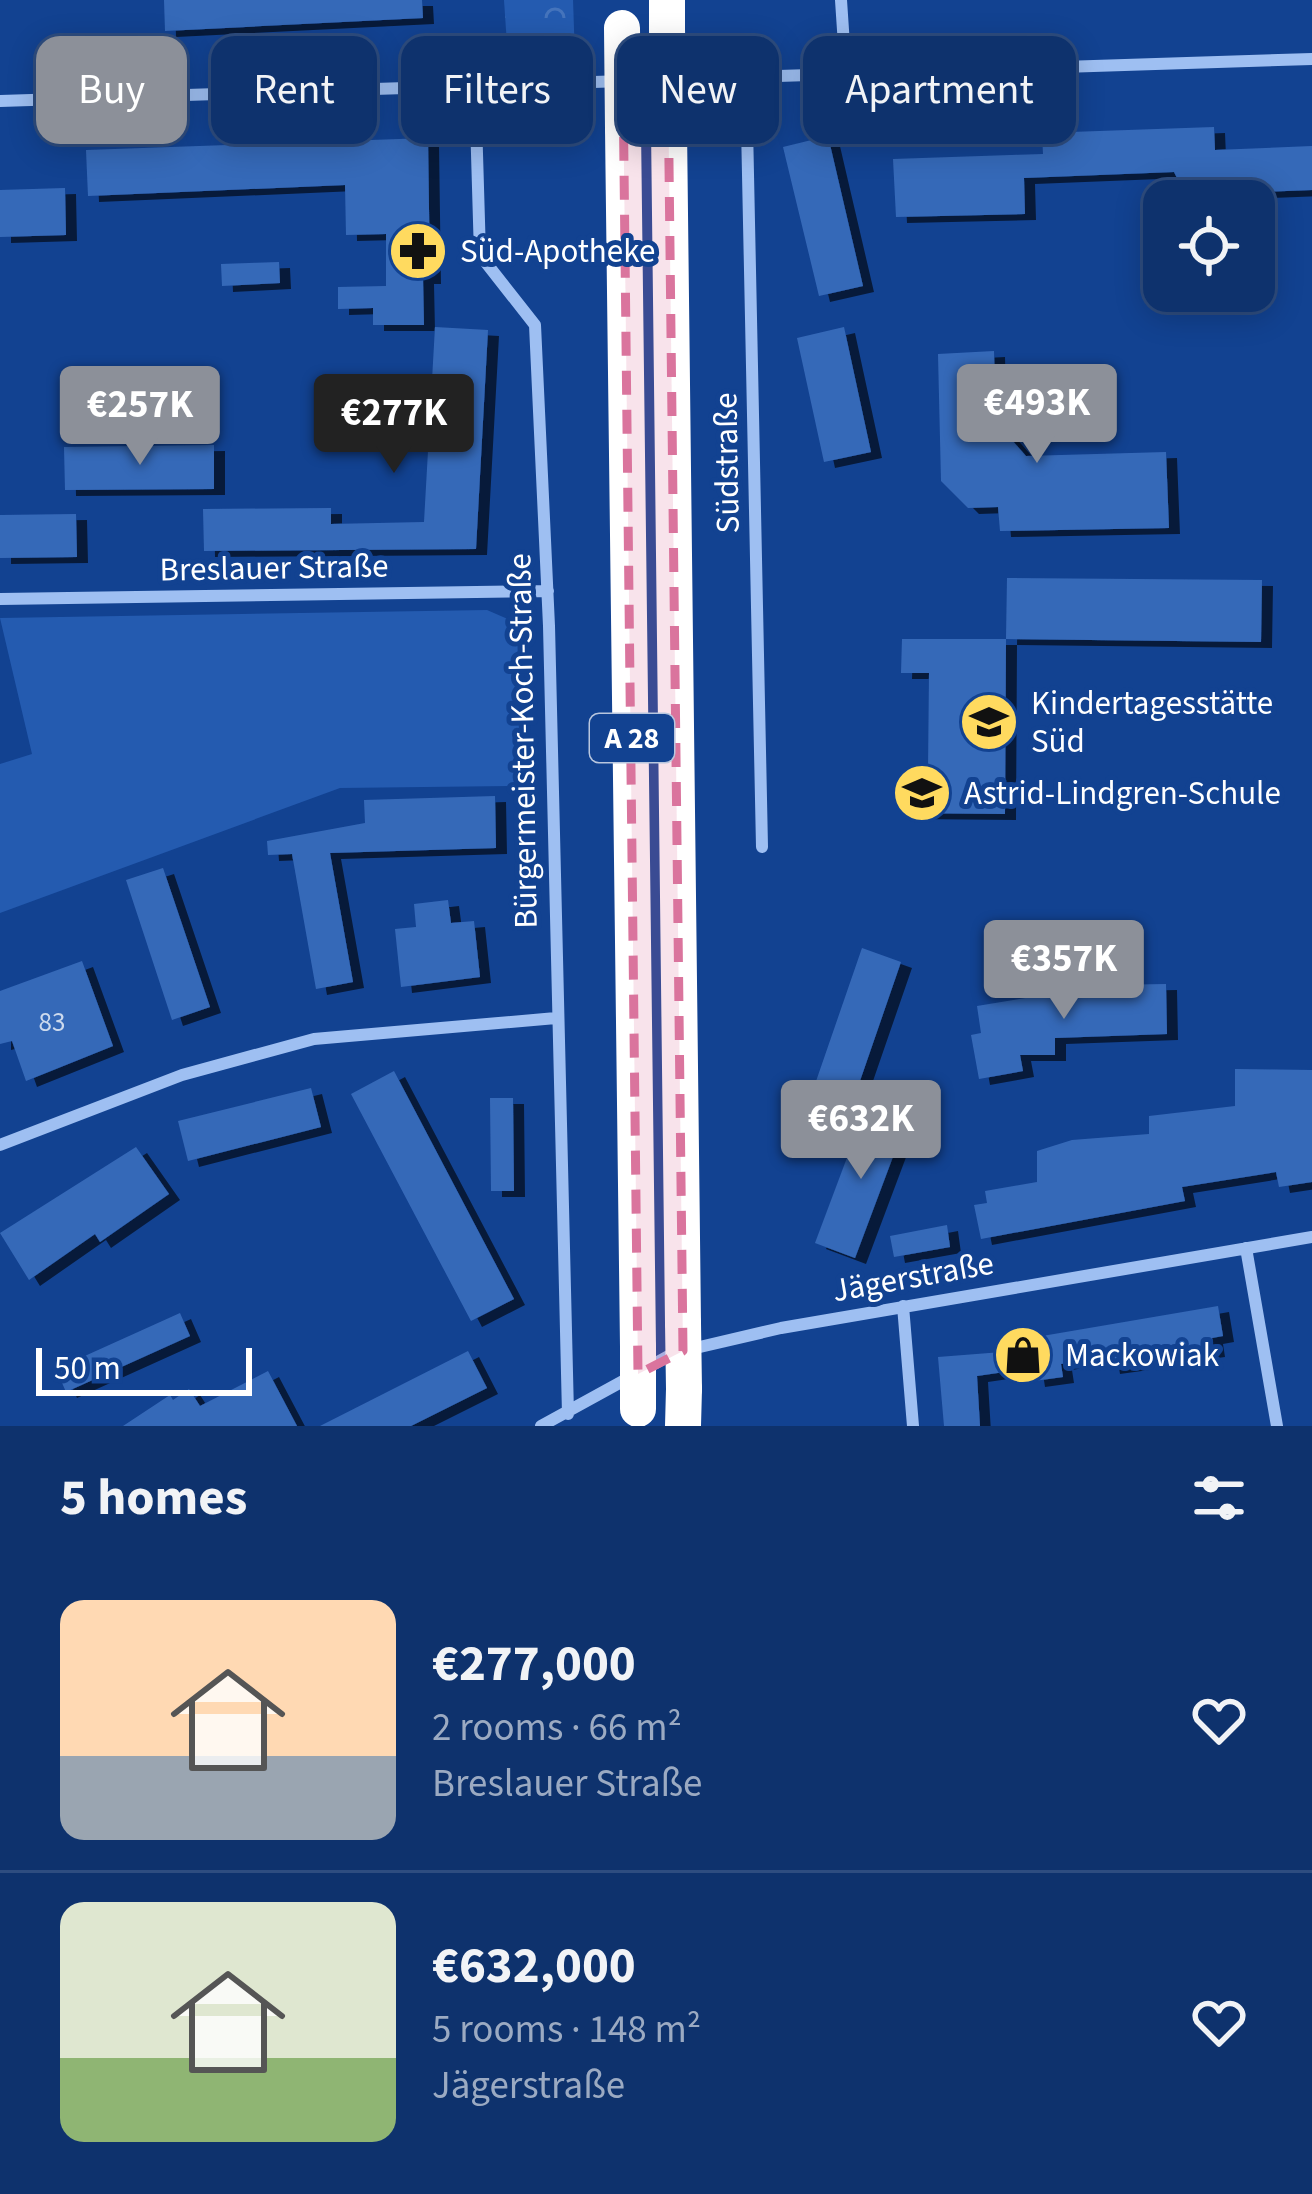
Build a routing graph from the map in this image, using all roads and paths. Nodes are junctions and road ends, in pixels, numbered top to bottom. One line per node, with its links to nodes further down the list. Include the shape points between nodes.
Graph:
1 (842, 0): 4 (street)
2 (622, 14): 20 (highway, A 28, bridge)
3 (667, 15): 22 (highway, A 28, bridge)
4 (844, 36)
5 (1312, 59): 6 (street)
6 (1076, 67)
7 (401, 88): 8 (street)
8 (0, 101)
9 (477, 144): 11 (street, Bürgermeister-Koch-Straße, via 480,255 535,325)
10 (747, 144): 13 (street, Südstraße)
11 (548, 591): 12 (street, Breslauer Straße); 14 (street, Bürgermeister-Koch-Straße)
12 (0, 599)
13 (762, 847)
14 (556, 1018): 15 (street, via 314,1039 182,1075); 19 (street, Bürgermeister-Koch-Straße)
15 (0, 1145)
16 (1312, 1237): 17 (street, Jägerstraße)
17 (1246, 1249): 18 (street, Jägerstraße); 24 (street)
18 (903, 1306): 19 (street, Jägerstraße, via 674,1353); 23 (street)
19 (568, 1414): 21 (street, Jägerstraße)
20 (638, 1418)
21 (541, 1426)
22 (683, 1426)
23 (914, 1426)
24 (1277, 1426)

